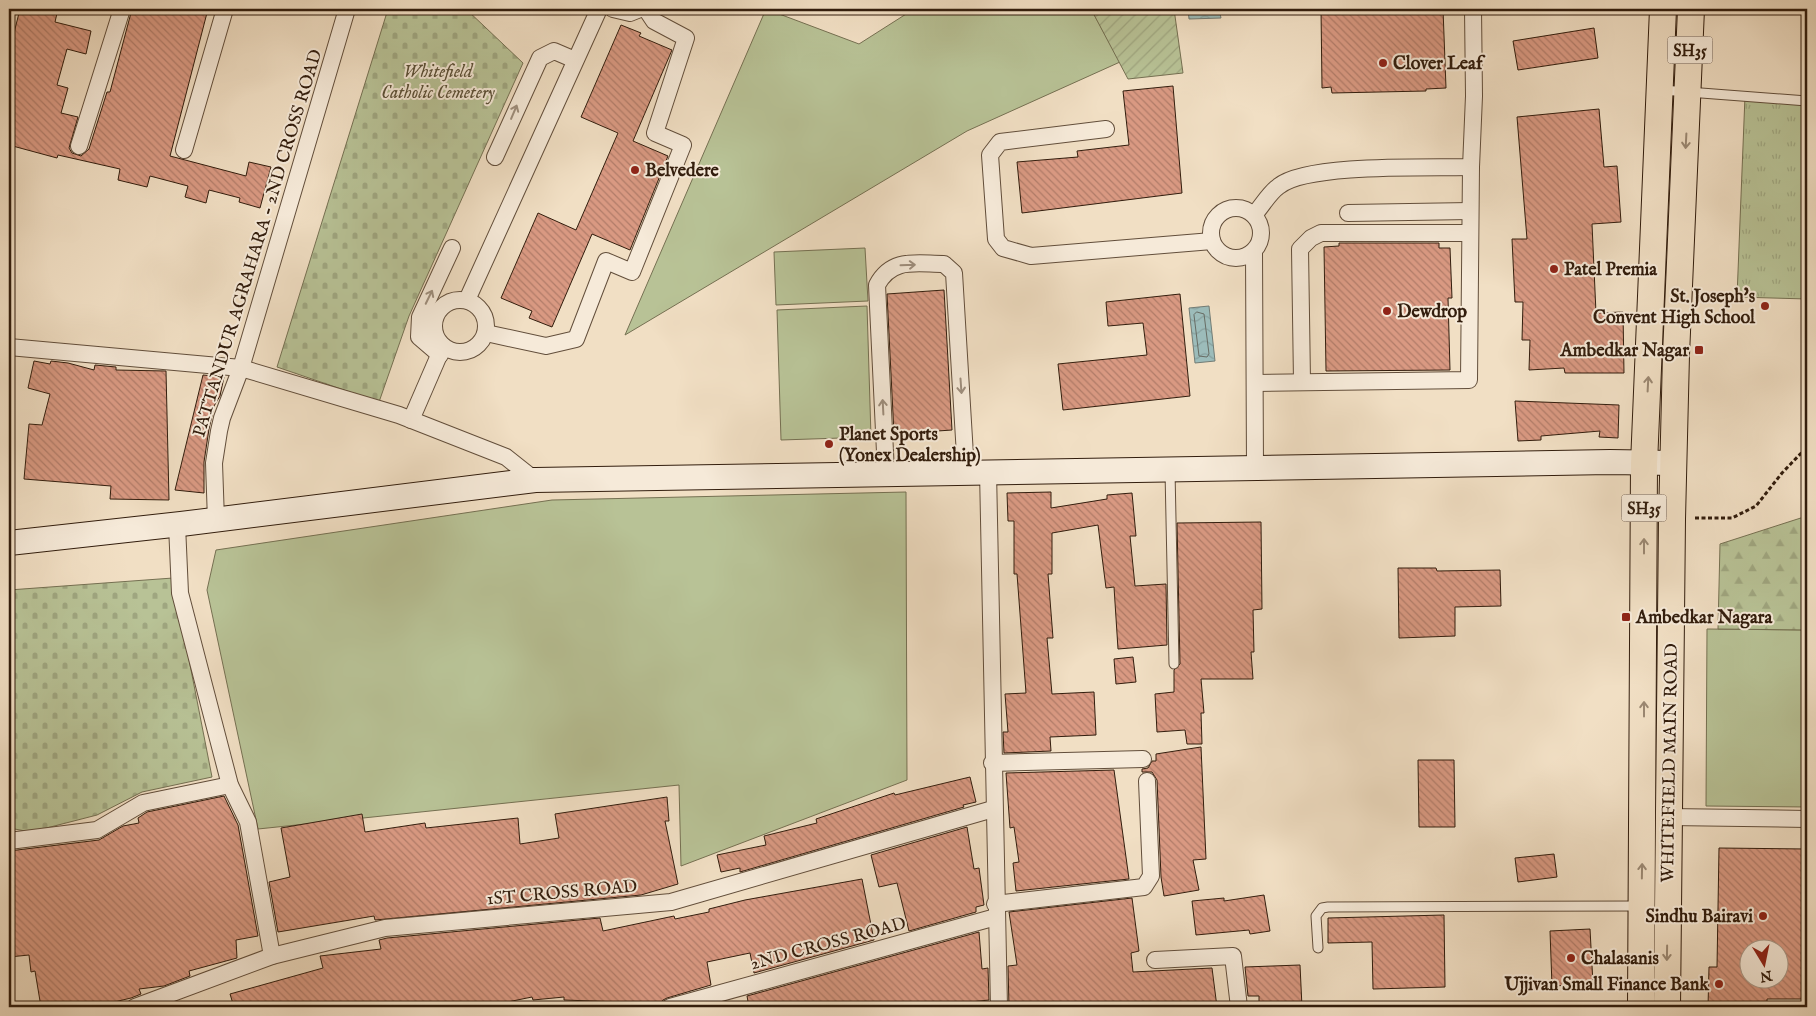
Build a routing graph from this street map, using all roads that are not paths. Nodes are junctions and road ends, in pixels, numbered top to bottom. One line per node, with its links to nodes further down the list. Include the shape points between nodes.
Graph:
1 (122, 9): 16 (street)
2 (225, 9): 17 (street)
3 (599, 9): 11 (street)
4 (613, 9): 5 (street, via 630,13)
5 (640, 9)
6 (646, 9): 28 (street, via 654,21 686,38 655,133 682,145 632,272 606,261 576,339 546,346)
7 (1473, 9): 19 (street)
8 (1663, 9): 12 (main road, WHITEFIELD MAIN ROAD / SH35)
9 (1691, 9): 13 (main road, WHITEFIELD MAIN ROAD / SH35)
10 (342, 10): 31 (street, PATTANDUR AGRAHARA - 2ND CROSS ROAD)
11 (575, 60): 18 (street, one-way to 11, via 540,58 554,51); 27 (street)
12 (1661, 90): 13 (lane); 36 (main road, WHITEFIELD MAIN ROAD / SH35, one-way to 12)
13 (1689, 92): 14 (lane); 35 (main road, WHITEFIELD MAIN ROAD / SH35, one-way to 35)
14 (1807, 101)
15 (1106, 129): 24 (street, via 1000,142 990,155 996,239 1003,248 1031,256)
16 (79, 146)
17 (184, 150)
18 (495, 156)
19 (1471, 167): 20 (street); 22 (street, via 1338,170 1304,174 1279,186)
20 (1470, 211): 21 (street); 23 (street)
21 (1348, 213)
22 (1254, 216): 24 (street, via 1239,208 1223,212 1213,225); 26 (street, via 1261,230 1261,238)
23 (1469, 233): 32 (street, via 1321,234 1311,238 1300,249); 32 (street, via 1469,380)
24 (1212, 241): 26 (street, via 1222,254 1230,258 1246,257)
25 (452, 248): 30 (street, one-way to 25, via 419,337 420,317)
26 (1254, 251): 33 (street)
27 (467, 300): 28 (street, via 480,308 485,316); 30 (street, via 448,302 436,314 434,332)
28 (486, 333): 30 (street, via 482,341 468,351)
29 (9, 347): 31 (street)
30 (442, 350): 34 (street)
31 (241, 368): 34 (street); 42 (street, PATTANDUR AGRAHARA - 2ND CROSS ROAD, via 219,431 214,463)
32 (1302, 381): 33 (street)
33 (1255, 383): 37 (street)
34 (411, 420): 41 (street, via 506,457)
35 (1673, 463): 36 (street); 51 (main road, WHITEFIELD MAIN ROAD / SH35)
36 (1644, 464): 37 (street); 54 (main road, WHITEFIELD MAIN ROAD / SH35, one-way to 36)
37 (1255, 467): 38 (street)
38 (1170, 468): 39 (street); 45 (lane)
39 (977, 471): 40 (street); 40 (street, one-way to 39, via 877,284 883,274 895,265 944,264 954,273); 47 (street)
40 (886, 473): 41 (street)
41 (535, 480): 42 (street)
42 (216, 520): 43 (street)
43 (177, 525): 44 (street); 49 (street, via 180,593)
44 (9, 543)
45 (1174, 664)
46 (1143, 759): 47 (street)
47 (992, 764): 50 (street)
48 (1147, 781): 55 (street, 2ND CROSS ROAD, via 1151,876 1144,887)
49 (230, 785): 53 (street, via 143,803 97,830); 57 (street, via 248,822)
50 (993, 809): 55 (street); 57 (street, 1ST CROSS ROAD, via 671,902 385,928)
51 (1669, 816): 52 (street); 64 (main road, WHITEFIELD MAIN ROAD / SH35, one-way to 64)
52 (1807, 819)
53 (9, 841)
54 (1642, 906): 56 (lane, via 1328,907 1322,908 1316,916); 63 (main road, WHITEFIELD MAIN ROAD / SH35)
55 (996, 911): 60 (street, 2ND CROSS ROAD); 61 (street)
56 (1318, 948)
57 (272, 956): 59 (street, 1ST CROSS ROAD)
58 (1155, 960): 62 (street, via 1234,956)
59 (135, 1007)
60 (670, 1007)
61 (998, 1007)
62 (1239, 1007)
63 (1641, 1007)
64 (1666, 1007)

